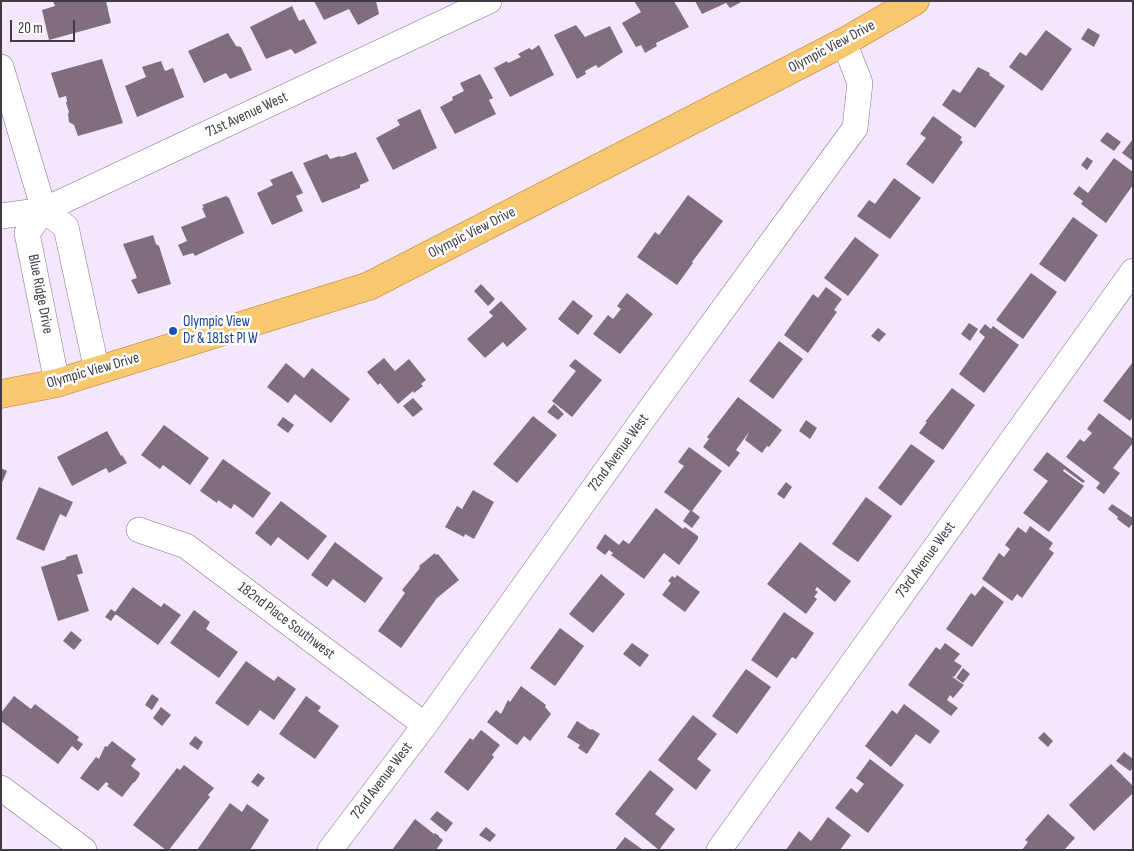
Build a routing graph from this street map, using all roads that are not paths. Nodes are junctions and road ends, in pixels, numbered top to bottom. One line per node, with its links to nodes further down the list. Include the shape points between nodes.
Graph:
1 (490, 1): 5 (street, 71st Avenue West)
2 (914, 1): 3 (main road, Olympic View Drive)
3 (844, 42): 8 (main road, Olympic View Drive, via 369,286); 12 (street, 72nd Avenue West, via 860,83 855,128)
4 (1, 67): 5 (street)
5 (44, 210): 6 (street, 71st Avenue West); 8 (street, via 66,227); 9 (street, Blue Ridge Drive, via 28,233)
6 (1, 216)
7 (1133, 271): 16 (street, 73rd Avenue West)
8 (98, 371): 9 (main road, Olympic View Drive)
9 (57, 383): 10 (main road, Olympic View Drive)
10 (1, 394)
11 (139, 530): 12 (street, 182nd Place Southwest, via 186,546)
12 (425, 725): 15 (street, 72nd Avenue West)
13 (1, 788): 14 (street)
14 (84, 850)
15 (330, 850)
16 (719, 850)

